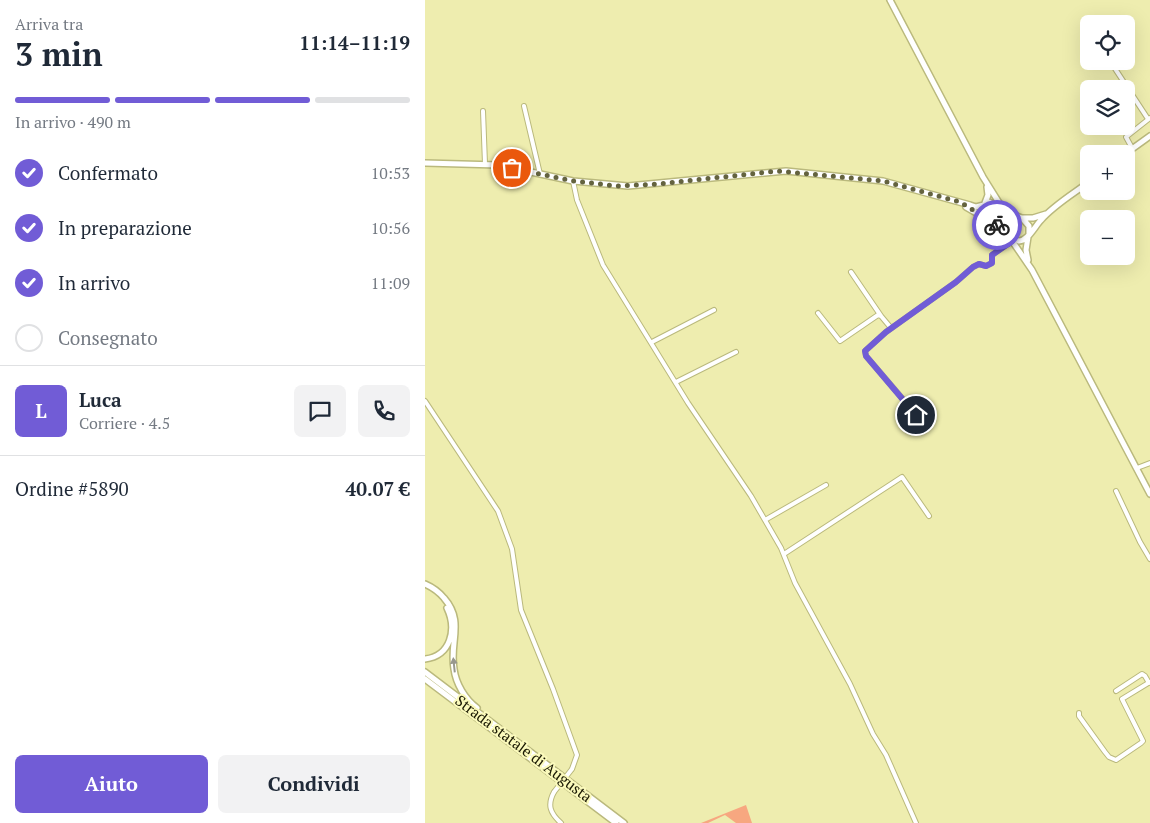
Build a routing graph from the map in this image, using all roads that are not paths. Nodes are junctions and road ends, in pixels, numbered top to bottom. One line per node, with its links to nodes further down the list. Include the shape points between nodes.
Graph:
1 (890, 0): 12 (main road)
2 (1116, 70): 5 (street)
3 (524, 106): 11 (street)
4 (483, 112): 10 (street)
5 (1149, 118): 7 (street, via 1126,137)
6 (1150, 136): 8 (main road)
7 (1130, 145)
8 (1135, 146)
9 (425, 163): 10 (main road)
10 (485, 164): 11 (main road)
11 (540, 174): 13 (main road)
12 (983, 177): 16 (main road, via 988,192); 17 (main road)
13 (573, 181): 15 (main road, via 628,186 786,171 883,181); 30 (street, via 577,200 603,265)
14 (1080, 189): 18 (main road)
15 (960, 202): 16 (main road, via 976,207); 20 (main road)
16 (984, 204): 17 (main road, via 993,202); 20 (main road, via 983,213)
17 (1003, 209): 19 (main road)
18 (1049, 212): 19 (main road); 22 (main road)
19 (1022, 218): 22 (main road, via 1029,226)
20 (991, 220): 21 (main road)
21 (1008, 235): 22 (main road, via 1018,241); 23 (main road)
22 (1029, 235): 24 (main road, via 1026,253)
23 (1012, 241): 24 (main road); 29 (street, via 992,255 992,263 986,266 977,264)
24 (1032, 270): 36 (main road)
25 (851, 272): 28 (street)
26 (714, 310): 30 (street)
27 (819, 313): 28 (street, via 840,341)
28 (881, 316): 29 (street)
29 (891, 328): 34 (street, via 865,351 866,356)
30 (652, 342): 32 (street)
31 (736, 352): 32 (street)
32 (676, 382): 41 (street)
33 (425, 401): 54 (street, bridge, via 498,511 512,549 521,610 577,756 572,769 550,800 553,816)
34 (920, 419)
35 (1150, 463): 36 (street)
36 (1137, 468): 39 (main road)
37 (826, 486): 41 (street)
38 (1116, 491): 43 (street)
39 (1150, 494)
40 (929, 516): 42 (street, via 902,477)
41 (765, 520): 42 (street)
42 (784, 554): 57 (street, via 795,583 886,755)
43 (1150, 559)
44 (425, 586): 45 (main road, via 446,604 453,627 447,646 440,654); 53 (main road, one-way to 44, via 474,706 463,693 453,668 457,627 454,614 440,593)
45 (425, 659)
46 (425, 672): 53 (main road, Strada statale di Augusta)
47 (425, 679): 52 (main road, Strada statale di Augusta)
48 (425, 683): 52 (main road)
49 (1150, 683): 50 (street, via 1142,674); 51 (street, via 1122,699 1143,741 1116,760 1105,752)
50 (1116, 691)
51 (1079, 713)
52 (517, 748): 55 (main road, Strada statale di Augusta)
53 (543, 762): 56 (main road, Strada statale di Augusta)
54 (561, 823)
55 (616, 823)
56 (624, 823)
57 (915, 823)

